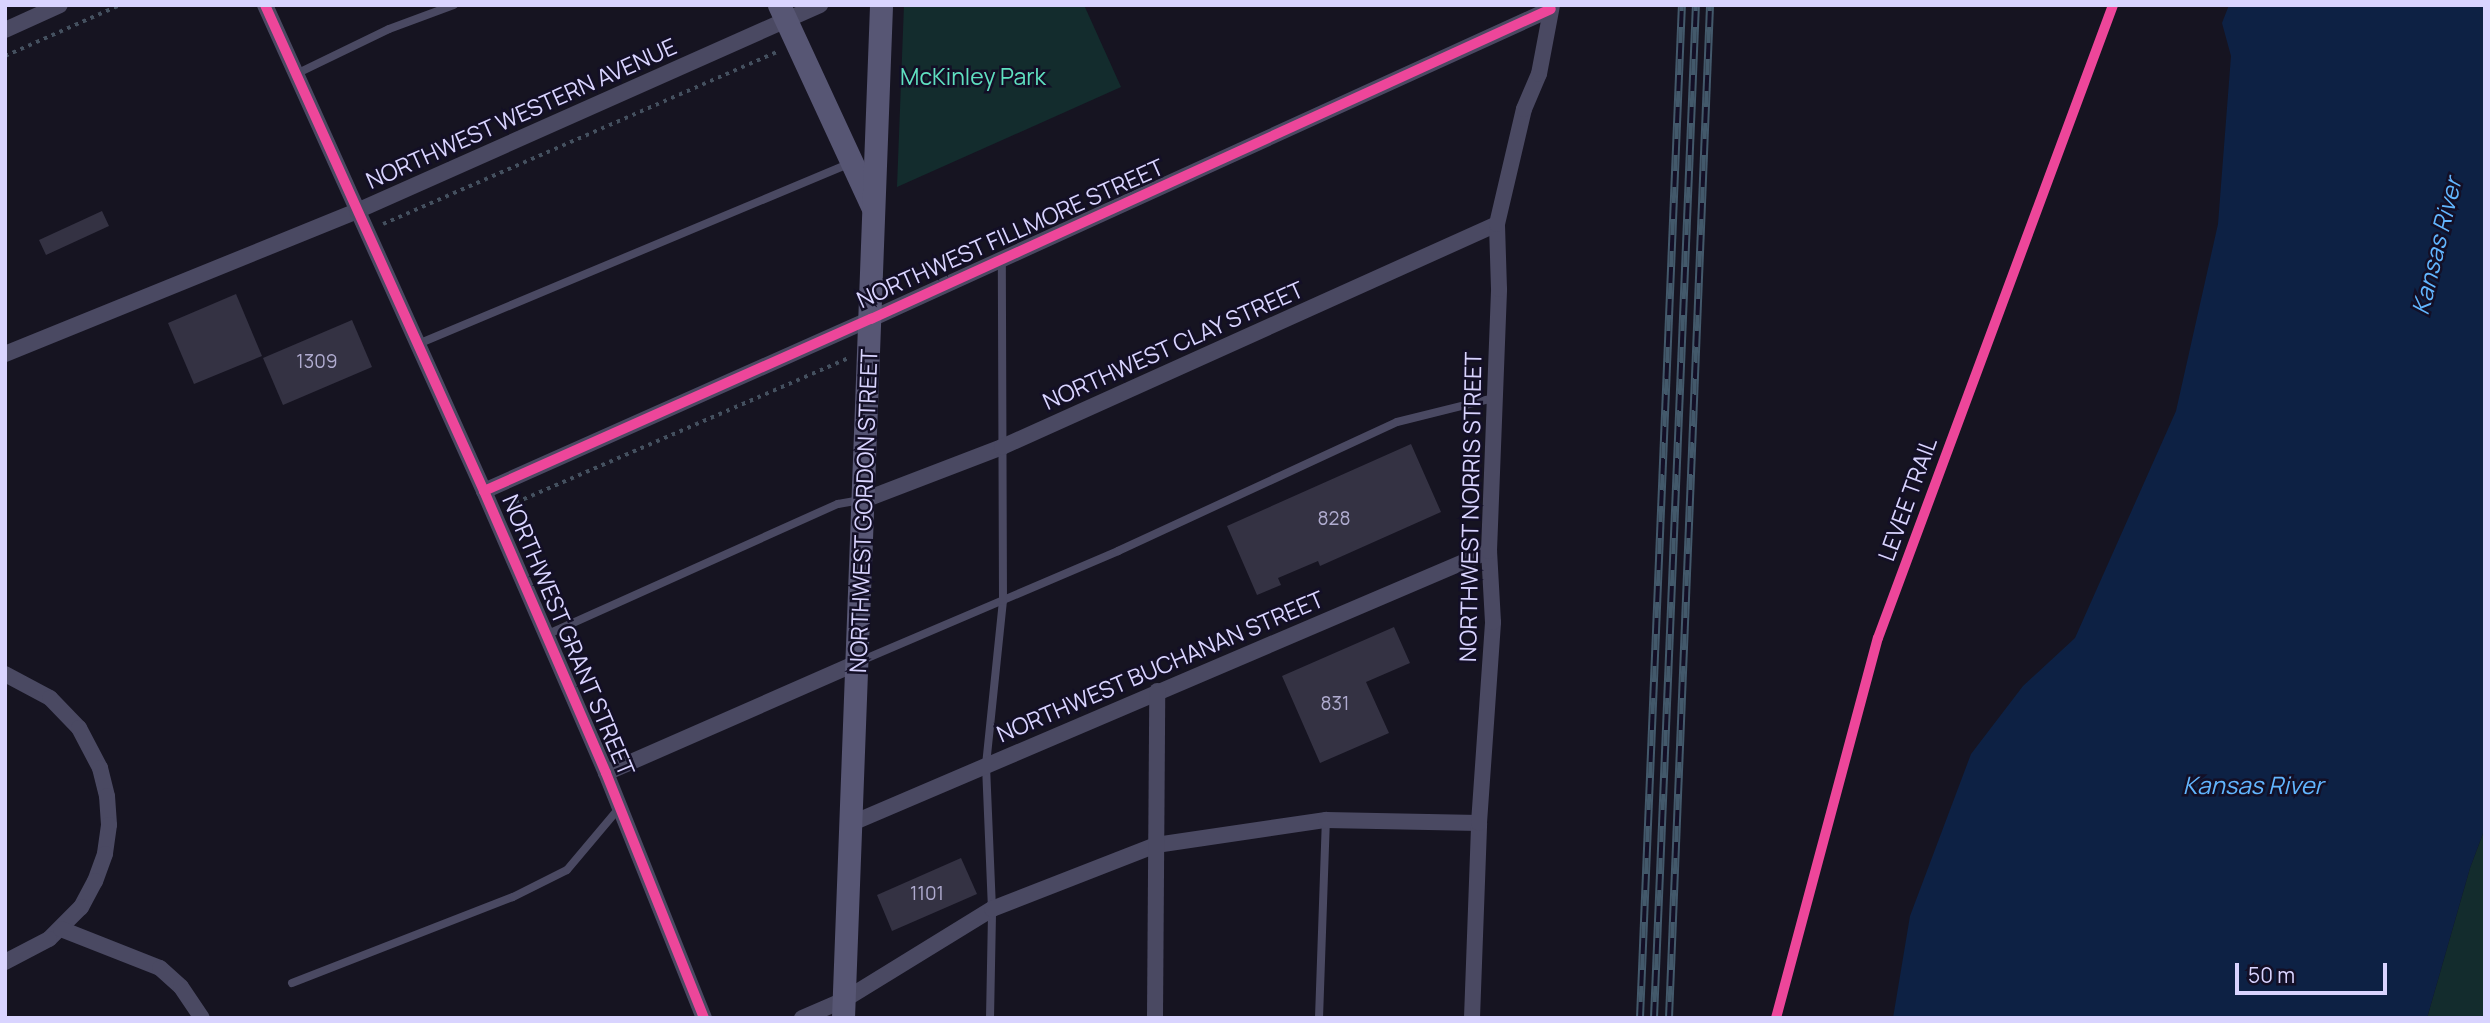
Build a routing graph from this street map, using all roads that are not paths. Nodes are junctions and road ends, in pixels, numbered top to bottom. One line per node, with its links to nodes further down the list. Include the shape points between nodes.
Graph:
1 (60, 5): 8 (street)
2 (265, 5): 9 (street, NORTHWEST GRANT STREET)
3 (454, 5): 9 (lane, via 389,29)
4 (820, 5): 7 (street, NORTHWEST WESTERN AVENUE)
5 (881, 5): 11 (main road, NORTHWEST GORDON STREET)
6 (1552, 7): 13 (street, NORTHWEST NORRIS STREET, via 1539,74 1524,109); 14 (street, NORTHWEST FILLMORE STREET)
7 (777, 18): 10 (main road); 12 (street, NORTHWEST WESTERN AVENUE)
8 (5, 30)
9 (296, 74): 12 (street, NORTHWEST GRANT STREET)
10 (851, 163): 11 (main road); 16 (lane)
11 (873, 208): 15 (main road, NORTHWEST GORDON STREET)
12 (357, 211): 16 (street, NORTHWEST GRANT STREET); 17 (street, NORTHWEST WESTERN AVENUE)
13 (1497, 224): 18 (street, NORTHWEST NORRIS STREET); 19 (street, NORTHWEST CLAY STREET)
14 (1002, 260): 15 (street, NORTHWEST FILLMORE STREET); 19 (lane)
15 (871, 319): 20 (street, NORTHWEST FILLMORE STREET); 21 (main road, NORTHWEST GORDON STREET)
16 (418, 344): 20 (street, NORTHWEST GRANT STREET)
17 (5, 354)
18 (1494, 398): 22 (street, NORTHWEST NORRIS STREET); 23 (lane, via 1398,422)
19 (1002, 447): 21 (street, NORTHWEST CLAY STREET); 23 (lane)
20 (484, 491): 24 (street, NORTHWEST GRANT STREET)
21 (864, 500): 24 (lane, via 838,504); 25 (main road, NORTHWEST GORDON STREET)
22 (1489, 551): 27 (street, NORTHWEST BUCHANAN STREET); 32 (street, NORTHWEST NORRIS STREET, via 1493,622)
23 (1003, 601): 25 (lane); 28 (lane)
24 (547, 635): 29 (street, NORTHWEST GRANT STREET)
25 (857, 663): 29 (street); 33 (main road, NORTHWEST GORDON STREET)
26 (5, 674): 36 (street, via 50,698 79,728 100,768 107,796 105,854 95,881)
27 (1157, 691): 28 (street, NORTHWEST BUCHANAN STREET); 34 (street)
28 (986, 765): 33 (street, NORTHWEST BUCHANAN STREET); 35 (lane)
29 (606, 773): 30 (street, NORTHWEST GRANT STREET)
30 (620, 807): 38 (lane, via 567,870 513,897); 41 (street, NORTHWEST GRANT STREET)
31 (1326, 820): 32 (street); 34 (street); 45 (lane)
32 (1479, 823): 46 (street, NORTHWEST NORRIS STREET)
33 (850, 824): 39 (main road, NORTHWEST GORDON STREET)
34 (1156, 845): 35 (street); 44 (street)
35 (992, 909): 39 (street); 43 (lane)
36 (61, 929): 37 (street, via 38,947); 40 (street, via 160,968 181,987)
37 (5, 962)
38 (292, 984)
39 (844, 1009): 42 (street)
40 (202, 1018)
41 (704, 1018)
42 (802, 1018)
43 (990, 1018)
44 (1155, 1018)
45 (1319, 1018)
46 (1472, 1018)

